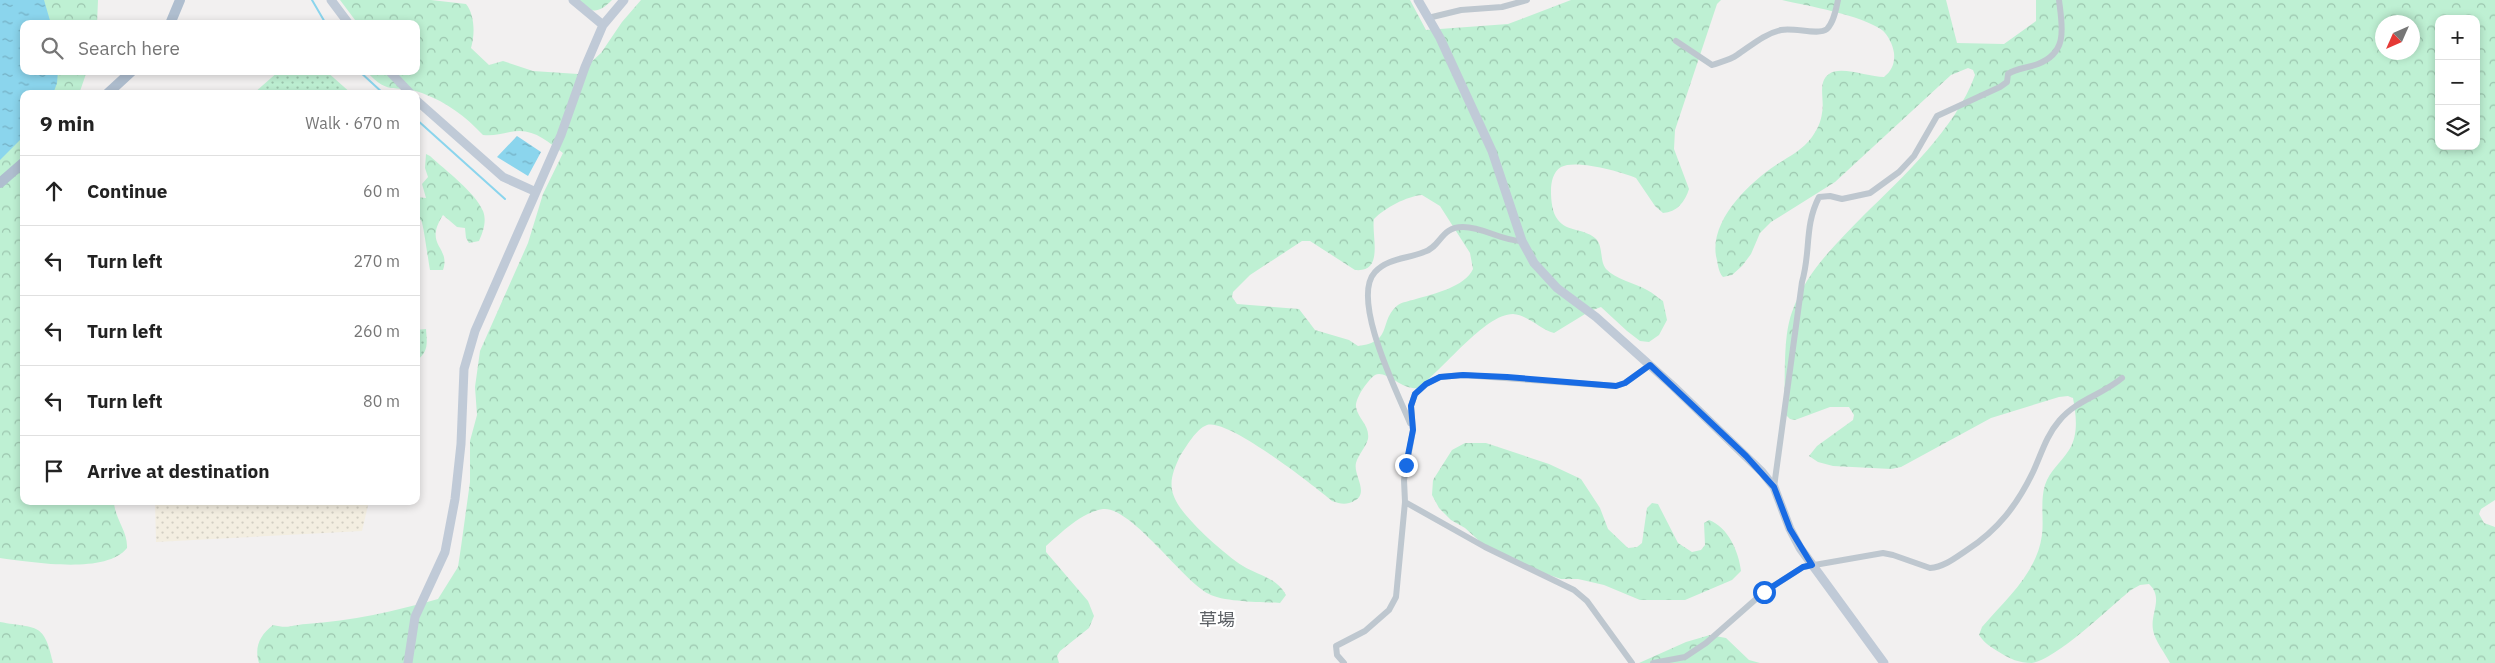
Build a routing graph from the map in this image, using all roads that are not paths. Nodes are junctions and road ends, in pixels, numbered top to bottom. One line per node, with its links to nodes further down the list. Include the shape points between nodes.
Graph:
1 (180, 0): 10 (main road)
2 (331, 0): 11 (street)
3 (573, 0): 12 (street)
4 (624, 0): 12 (street)
5 (1418, 0): 9 (street)
6 (1527, 0): 9 (street)
7 (1838, 0): 13 (street, via 1826,29 1816,33 1798,28 1781,30 1712,65)
8 (2059, 0): 26 (street, via 2063,36 2052,56 2038,64 2012,70 2007,82 2000,87 1937,116 1914,156 1899,172 1870,193 1842,199 1819,197 1808,227 1808,253)
9 (1428, 18): 22 (street, via 1492,151)
10 (172, 20)
11 (346, 20)
12 (603, 25): 21 (street, via 560,135)
13 (1676, 41)
14 (128, 75): 16 (main road)
15 (393, 75): 17 (street)
16 (111, 90)
17 (406, 90)
18 (420, 104): 21 (street, via 503,177)
19 (20, 166): 20 (main road)
20 (0, 184)
21 (534, 191): 29 (street, via 474,331 464,369 461,444 445,552 415,617)
22 (1522, 241): 23 (street, via 1534,263 1557,288 1596,317); 25 (street, via 1509,241 1473,228 1453,228 1427,251 1387,263 1372,276 1369,290 1371,321 1389,378)
23 (1650, 365): 25 (street, via 1616,386 1516,377 1440,377 1415,394 1411,406); 26 (street)
24 (2122, 378): 28 (street, via 2061,418 2009,514 1993,531 1951,560 1930,568 1883,553)
25 (1413, 430): 27 (street, via 1406,465)
26 (1774, 487): 28 (street, via 1790,529)
27 (1405, 502): 30 (street, via 1394,604 1365,631 1336,646 1337,655); 31 (street, via 1500,555 1574,590 1587,602)
28 (1812, 565): 32 (street, via 1803,567 1764,592 1706,643 1685,657); 33 (street)
29 (408, 663)
30 (1344, 663)
31 (1632, 663)
32 (1653, 663)
33 (1884, 663)

